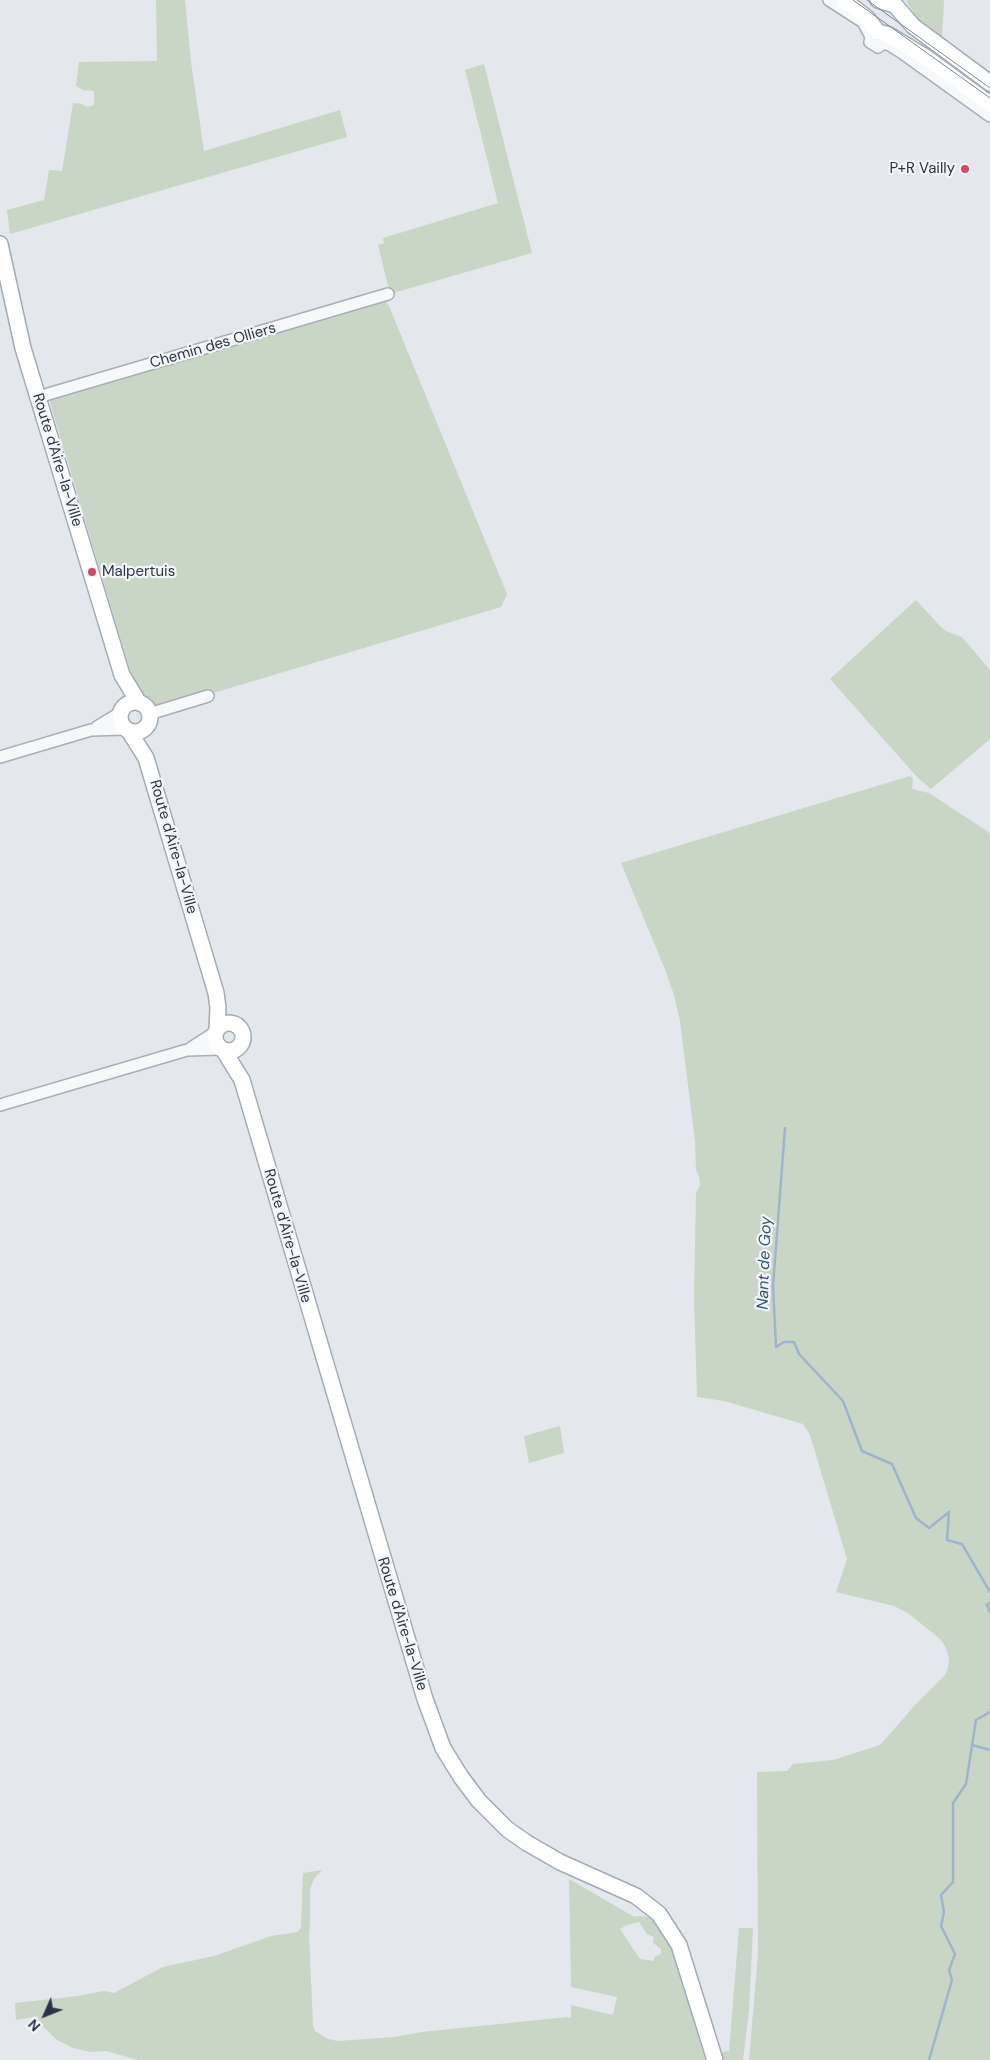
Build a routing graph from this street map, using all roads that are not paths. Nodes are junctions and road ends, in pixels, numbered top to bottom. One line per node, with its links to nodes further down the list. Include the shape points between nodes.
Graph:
1 (829, 0): 9 (street, via 866,26 872,39 870,42 878,47 886,44 896,48)
2 (844, 0): 5 (main road)
3 (882, 1): 4 (main road, via 895,5); 5 (main road, via 873,11)
4 (903, 16): 6 (main road, via 900,29); 7 (main road)
5 (871, 23): 6 (main road, via 878,32)
6 (889, 35): 8 (main road)
7 (990, 83)
8 (990, 104)
9 (990, 116)
10 (0, 244): 12 (main road, Route d'Aire-la-Ville, via 13,308)
11 (388, 294): 12 (street, Chemin des Olliers)
12 (38, 396): 13 (main road, Route d'Aire-la-Ville)
13 (122, 675): 15 (main road, Route d'Aire-la-Ville); 16 (main road, Route d'Aire-la-Ville)
14 (208, 696): 16 (street)
15 (122, 711): 16 (main road, via 130,703); 17 (street); 18 (main road, via 120,721)
16 (145, 714): 18 (main road, via 137,732); 20 (main road, Route d'Aire-la-Ville)
17 (91, 730): 18 (street); 19 (street)
18 (127, 730): 20 (main road, Route d'Aire-la-Ville)
19 (0, 757)
20 (146, 758): 21 (main road, Route d'Aire-la-Ville)
21 (216, 994): 22 (main road, Route d'Aire-la-Ville); 23 (main road, Route d'Aire-la-Ville)
22 (236, 1025): 23 (main road, via 226,1023); 24 (main road, via 243,1033)
23 (216, 1031): 25 (street); 26 (main road, via 216,1043)
24 (242, 1044): 26 (main road, via 234,1051); 27 (main road, Route d'Aire-la-Ville)
25 (187, 1050): 26 (street); 28 (street)
26 (222, 1050): 27 (main road, Route d'Aire-la-Ville)
27 (242, 1080): 29 (main road, Route d'Aire-la-Ville, via 425,1699 443,1748 479,1801 507,1829 560,1862 627,1891 659,1914 682,1953)
28 (0, 1106)
29 (715, 2060)

